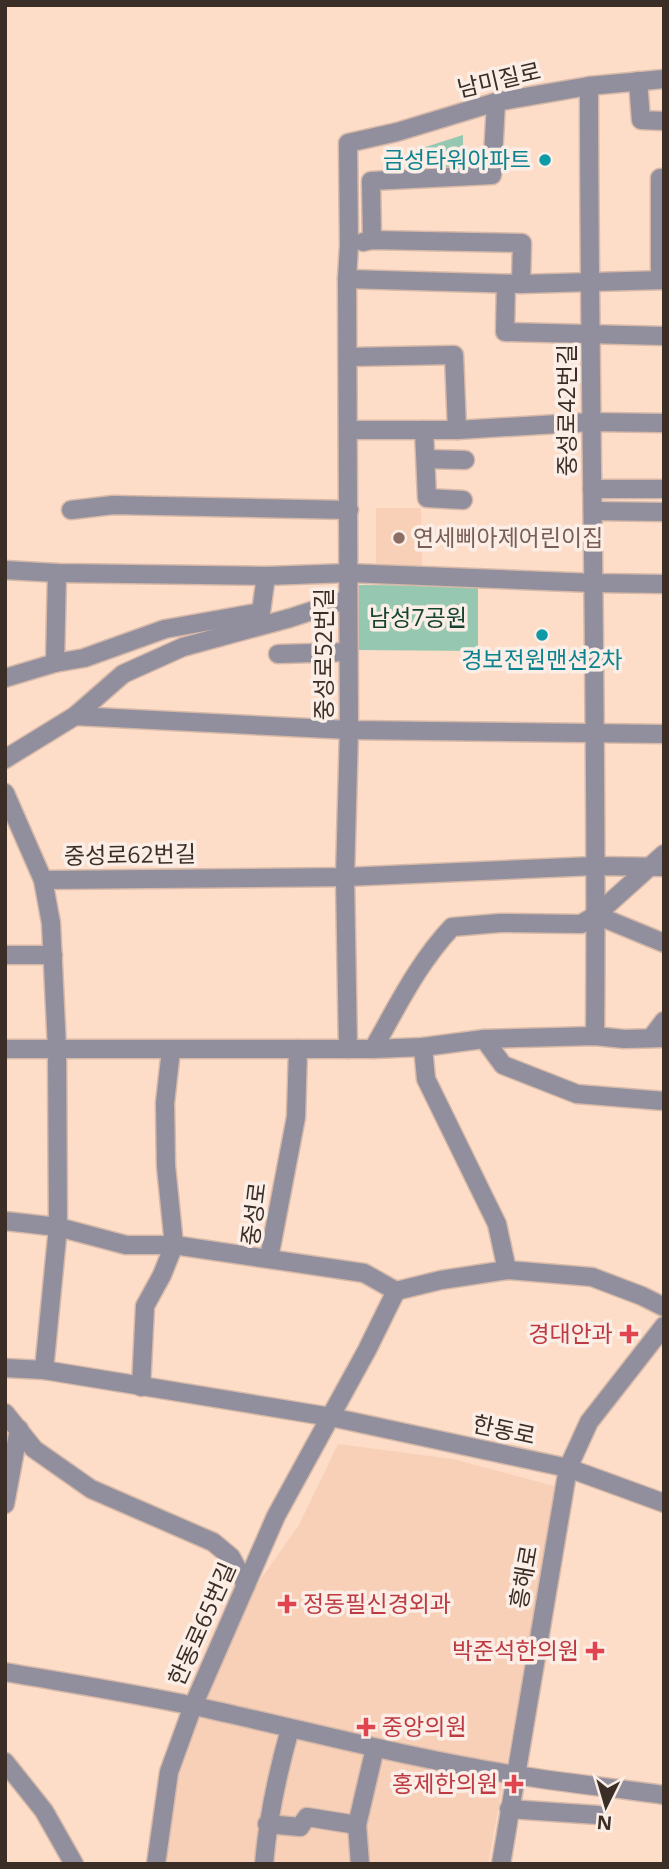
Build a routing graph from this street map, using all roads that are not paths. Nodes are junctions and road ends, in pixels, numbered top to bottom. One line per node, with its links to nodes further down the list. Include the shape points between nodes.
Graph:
1 (664, 79): 2 (street, 남미질로)
2 (638, 81): 3 (street, 남미질로); 5 (street, via 641,120)
3 (589, 86): 4 (street, 남미질로); 12 (street, 중성로42번길)
4 (496, 102): 6 (street, 남미질로); 8 (street, via 492,175 371,181)
5 (664, 121)
6 (348, 143): 9 (street, 중성로52번길)
7 (664, 178): 11 (street, via 660,178)
8 (372, 240): 9 (street); 13 (street, via 522,243)
9 (349, 245): 10 (street, 중성로52번길)
10 (347, 279): 13 (street); 16 (street, 중성로52번길)
11 (662, 280): 12 (street)
12 (589, 283): 13 (street); 14 (street, 중성로42번길)
13 (514, 284): 14 (street, via 505,332)
14 (592, 335): 15 (street); 17 (street, 중성로42번길)
15 (664, 336)
16 (348, 356): 19 (street, 중성로52번길); 21 (street, via 454,355)
17 (591, 422): 18 (street); 21 (street); 24 (street, 중성로42번길)
18 (664, 423)
19 (348, 430): 20 (street); 28 (street, 중성로52번길)
20 (425, 430): 21 (street); 22 (street)
21 (457, 430)
22 (426, 459): 23 (street); 26 (street, via 427,498)
23 (464, 460)
24 (592, 489): 25 (street); 29 (street, 중성로42번길)
25 (664, 489)
26 (463, 500)
27 (71, 510): 28 (street, via 113,505)
28 (349, 510): 33 (street, 중성로52번길)
29 (593, 511): 30 (street); 35 (street, 중성로42번길)
30 (664, 512)
31 (5, 570): 32 (street)
32 (57, 573): 34 (street); 40 (street)
33 (348, 573): 34 (street); 35 (street); 37 (street, 중성로52번길)
34 (266, 576): 40 (street, via 261,611 165,629)
35 (594, 583): 36 (street); 44 (street, 중성로42번길)
36 (664, 583)
37 (348, 599): 38 (street, 중성로52번길); 42 (street, via 183,647 123,674)
38 (348, 652): 39 (street); 43 (street, 중성로52번길)
39 (278, 654)
40 (55, 663): 41 (street)
41 (5, 678)
42 (75, 716): 43 (street); 46 (street)
43 (349, 730): 44 (street); 51 (street, 중성로52번길)
44 (596, 734): 45 (street); 49 (street, 중성로42번길)
45 (664, 734)
46 (5, 759)
47 (5, 793): 52 (street)
48 (664, 855): 50 (street)
49 (594, 866): 50 (street); 51 (street); 53 (street, 중성로42번길)
50 (657, 867): 53 (street)
51 (345, 877): 52 (street, 중성로62번길); 65 (street, 중성로52번길)
52 (43, 880): 56 (street, 중성로62번길)
53 (596, 915): 54 (street); 58 (street, 중성로42번길); 66 (street, via 581,924 452,927 416,973)
54 (664, 943)
55 (5, 955): 56 (street)
56 (53, 955): 63 (street, 중성로62번길)
57 (664, 1021): 59 (street)
58 (595, 1036): 59 (street); 60 (street)
59 (657, 1038)
60 (484, 1039): 61 (street); 68 (street, via 503,1065 577,1094)
61 (423, 1047): 66 (street); 73 (street, via 426,1079 497,1224)
62 (5, 1049): 63 (street)
63 (57, 1049): 67 (street); 70 (street, 중성로62번길)
64 (298, 1049): 65 (street); 67 (street); 72 (street, 중성로, via 296,1117)
65 (348, 1049): 66 (street)
66 (373, 1049)
67 (171, 1050): 71 (street, via 165,1103)
68 (664, 1101)
69 (5, 1221): 70 (street)
70 (58, 1227): 71 (street, via 127,1245); 78 (street)
71 (174, 1245): 72 (street); 79 (street, via 145,1306)
72 (269, 1258): 74 (street, 중성로, via 364,1273)
73 (507, 1270): 74 (street); 75 (street, via 592,1277)
74 (396, 1291): 81 (street)
75 (664, 1307)
76 (664, 1326): 83 (street, 흥해로, via 589,1422)
77 (5, 1368): 78 (street, 한동로)
78 (44, 1370): 79 (street, 한동로)
79 (141, 1387): 81 (street, 한동로)
80 (5, 1413): 82 (street)
81 (331, 1417): 83 (street, 한동로); 86 (street, 한동로65번길, via 276,1516)
82 (19, 1429): 85 (street); 86 (street, via 34,1449 91,1489 213,1542 231,1557)
83 (568, 1468): 84 (street, 한동로); 92 (street, 흥해로)
84 (664, 1503)
85 (5, 1504)
86 (246, 1585): 88 (street, 한동로65번길)
87 (5, 1672): 88 (street)
88 (193, 1706): 89 (street); 99 (street, 한동로65번길, via 169,1772)
89 (290, 1729): 90 (street); 96 (street)
90 (375, 1748): 92 (street); 97 (street)
91 (5, 1762): 98 (street, via 44,1811)
92 (515, 1775): 93 (street); 94 (street, 흥해로)
93 (664, 1795)
94 (509, 1809): 95 (street); 102 (street, 흥해로)
95 (598, 1815)
96 (267, 1824): 97 (street, via 300,1828 307,1817); 100 (street)
97 (357, 1825): 101 (street)
98 (74, 1864)
99 (156, 1864)
100 (264, 1864)
101 (360, 1864)
102 (501, 1864)

